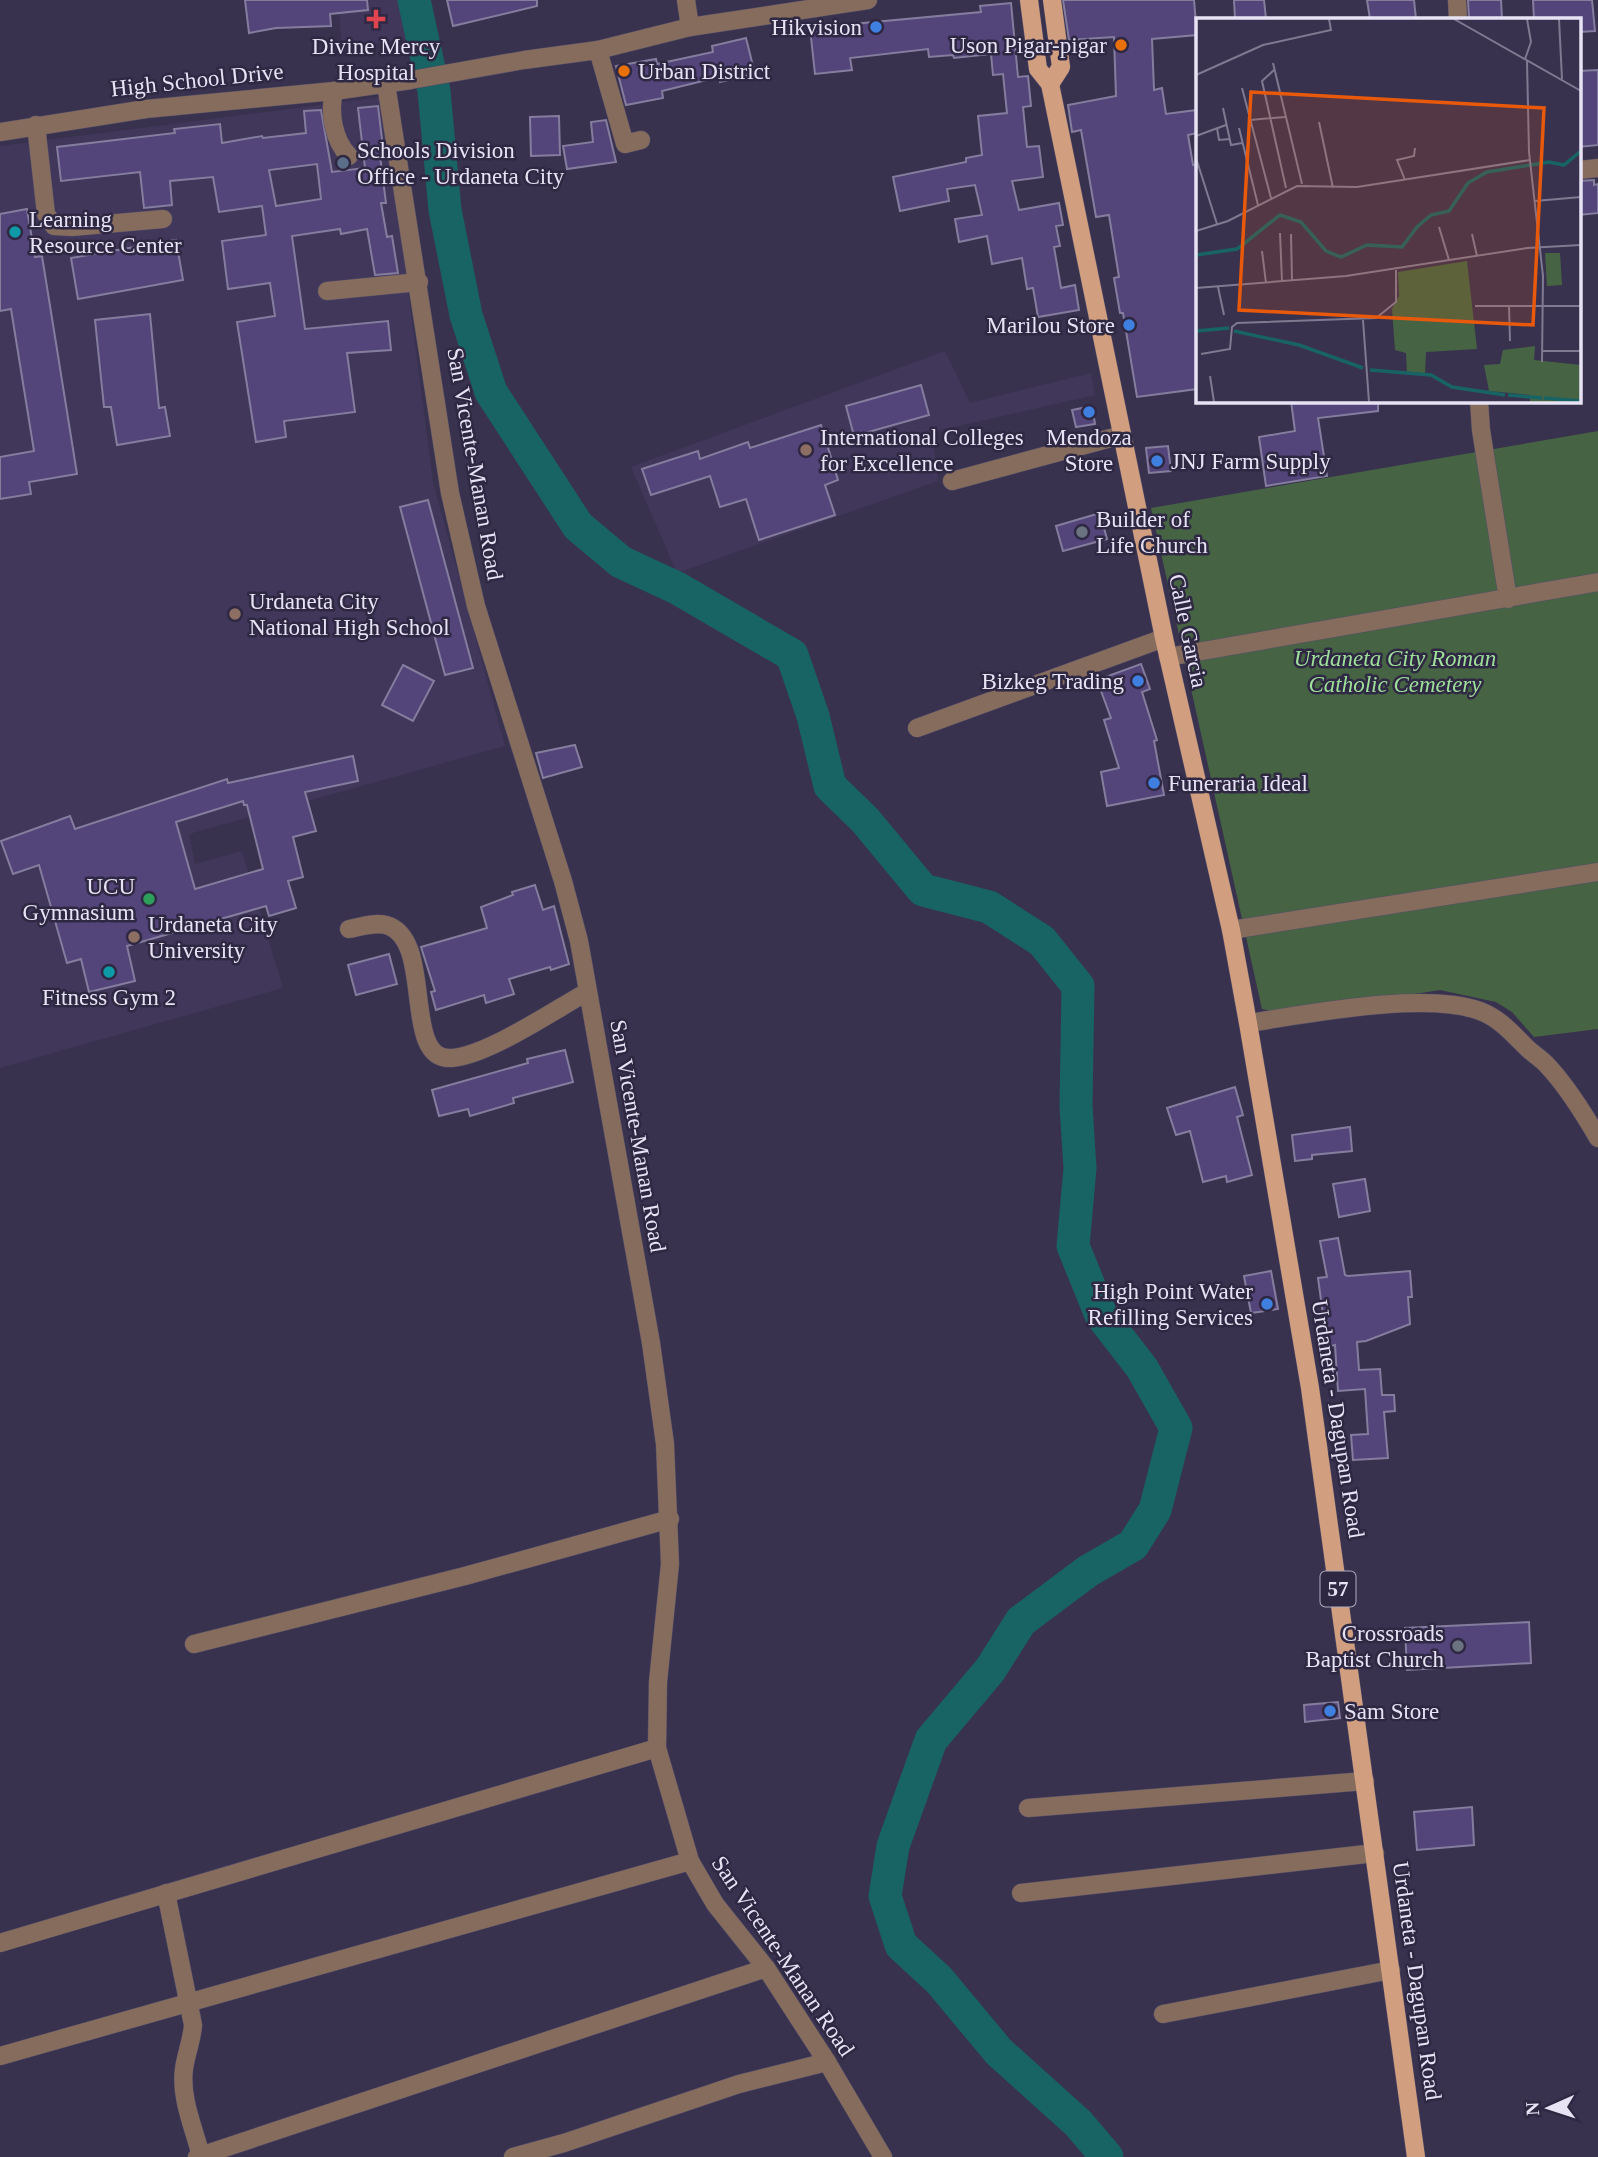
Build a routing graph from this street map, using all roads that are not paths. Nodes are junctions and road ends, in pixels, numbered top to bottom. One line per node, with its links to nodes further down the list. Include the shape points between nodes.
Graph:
1 (686, 0): 7 (street)
2 (868, 0): 7 (street, High School Drive)
3 (1028, 0): 10 (main road, Calle Garcia / 57, via 1038,69)
4 (1052, 0): 10 (main road, Calle Garcia / 57, via 1061,67)
5 (1457, 0): 6 (street)
6 (1458, 18)
7 (690, 27): 8 (street, High School Drive)
8 (598, 50): 9 (street, High School Drive); 14 (street, via 625,144)
9 (386, 84): 11 (street, High School Drive); 19 (street, San Vicente-Manan Road)
10 (1050, 84): 22 (main road, Calle Garcia / 57)
11 (334, 91): 12 (street, High School Drive); 15 (street, via 334,129)
12 (36, 125): 13 (street, High School Drive); 18 (street, via 46,214 54,226)
13 (0, 132)
14 (640, 140)
15 (349, 156)
16 (1598, 168): 17 (street)
17 (1580, 170)
18 (163, 219)
19 (419, 282): 20 (street); 32 (street, San Vicente-Manan Road, via 450,493 476,606 563,881)
20 (327, 291)
21 (1479, 402): 25 (street)
22 (1122, 435): 23 (street); 26 (main road, Calle Garcia / 57)
23 (952, 481)
24 (1598, 582): 25 (street)
25 (1508, 599): 27 (street)
26 (1164, 638): 27 (main road, Calle Garcia / 57); 28 (street)
27 (1168, 657): 31 (main road, Calle Garcia / 57)
28 (917, 728)
29 (1598, 872): 31 (street)
30 (349, 929): 32 (street, via 386,925 402,936 417,983 423,1033 428,1046 443,1058 486,1048)
31 (1231, 930): 33 (main road, Calle Garcia / 57)
32 (587, 992): 35 (street, San Vicente-Manan Road, via 651,1343)
33 (1248, 1023): 34 (street, via 1434,1003 1483,1012 1545,1062); 38 (main road, Urdaneta - Dagupan Road / 57, via 1310,1388)
34 (1598, 1138)
35 (670, 1519): 36 (street); 37 (street, San Vicente-Manan Road)
36 (194, 1644)
37 (657, 1748): 41 (street, San Vicente-Manan Road); 43 (street)
38 (1365, 1781): 39 (street); 40 (main road, Urdaneta - Dagupan Road / 57)
39 (1028, 1808)
40 (1375, 1853): 42 (street); 46 (main road, Urdaneta - Dagupan Road / 57)
41 (690, 1861): 45 (street, San Vicente-Manan Road, via 715,1904); 47 (street)
42 (1021, 1892)
43 (166, 1893): 44 (street); 47 (street)
44 (0, 1943)
45 (765, 1968): 50 (street, San Vicente-Manan Road); 51 (street)
46 (1391, 1970): 48 (street); 54 (main road, Urdaneta - Dagupan Road / 57)
47 (189, 2004): 49 (street); 51 (street, via 192,2040 183,2084)
48 (1163, 2014)
49 (0, 2056)
50 (827, 2062): 52 (street, via 739,2084); 53 (street, San Vicente-Manan Road)
51 (199, 2157)
52 (513, 2157)
53 (883, 2157)
54 (1416, 2157)

